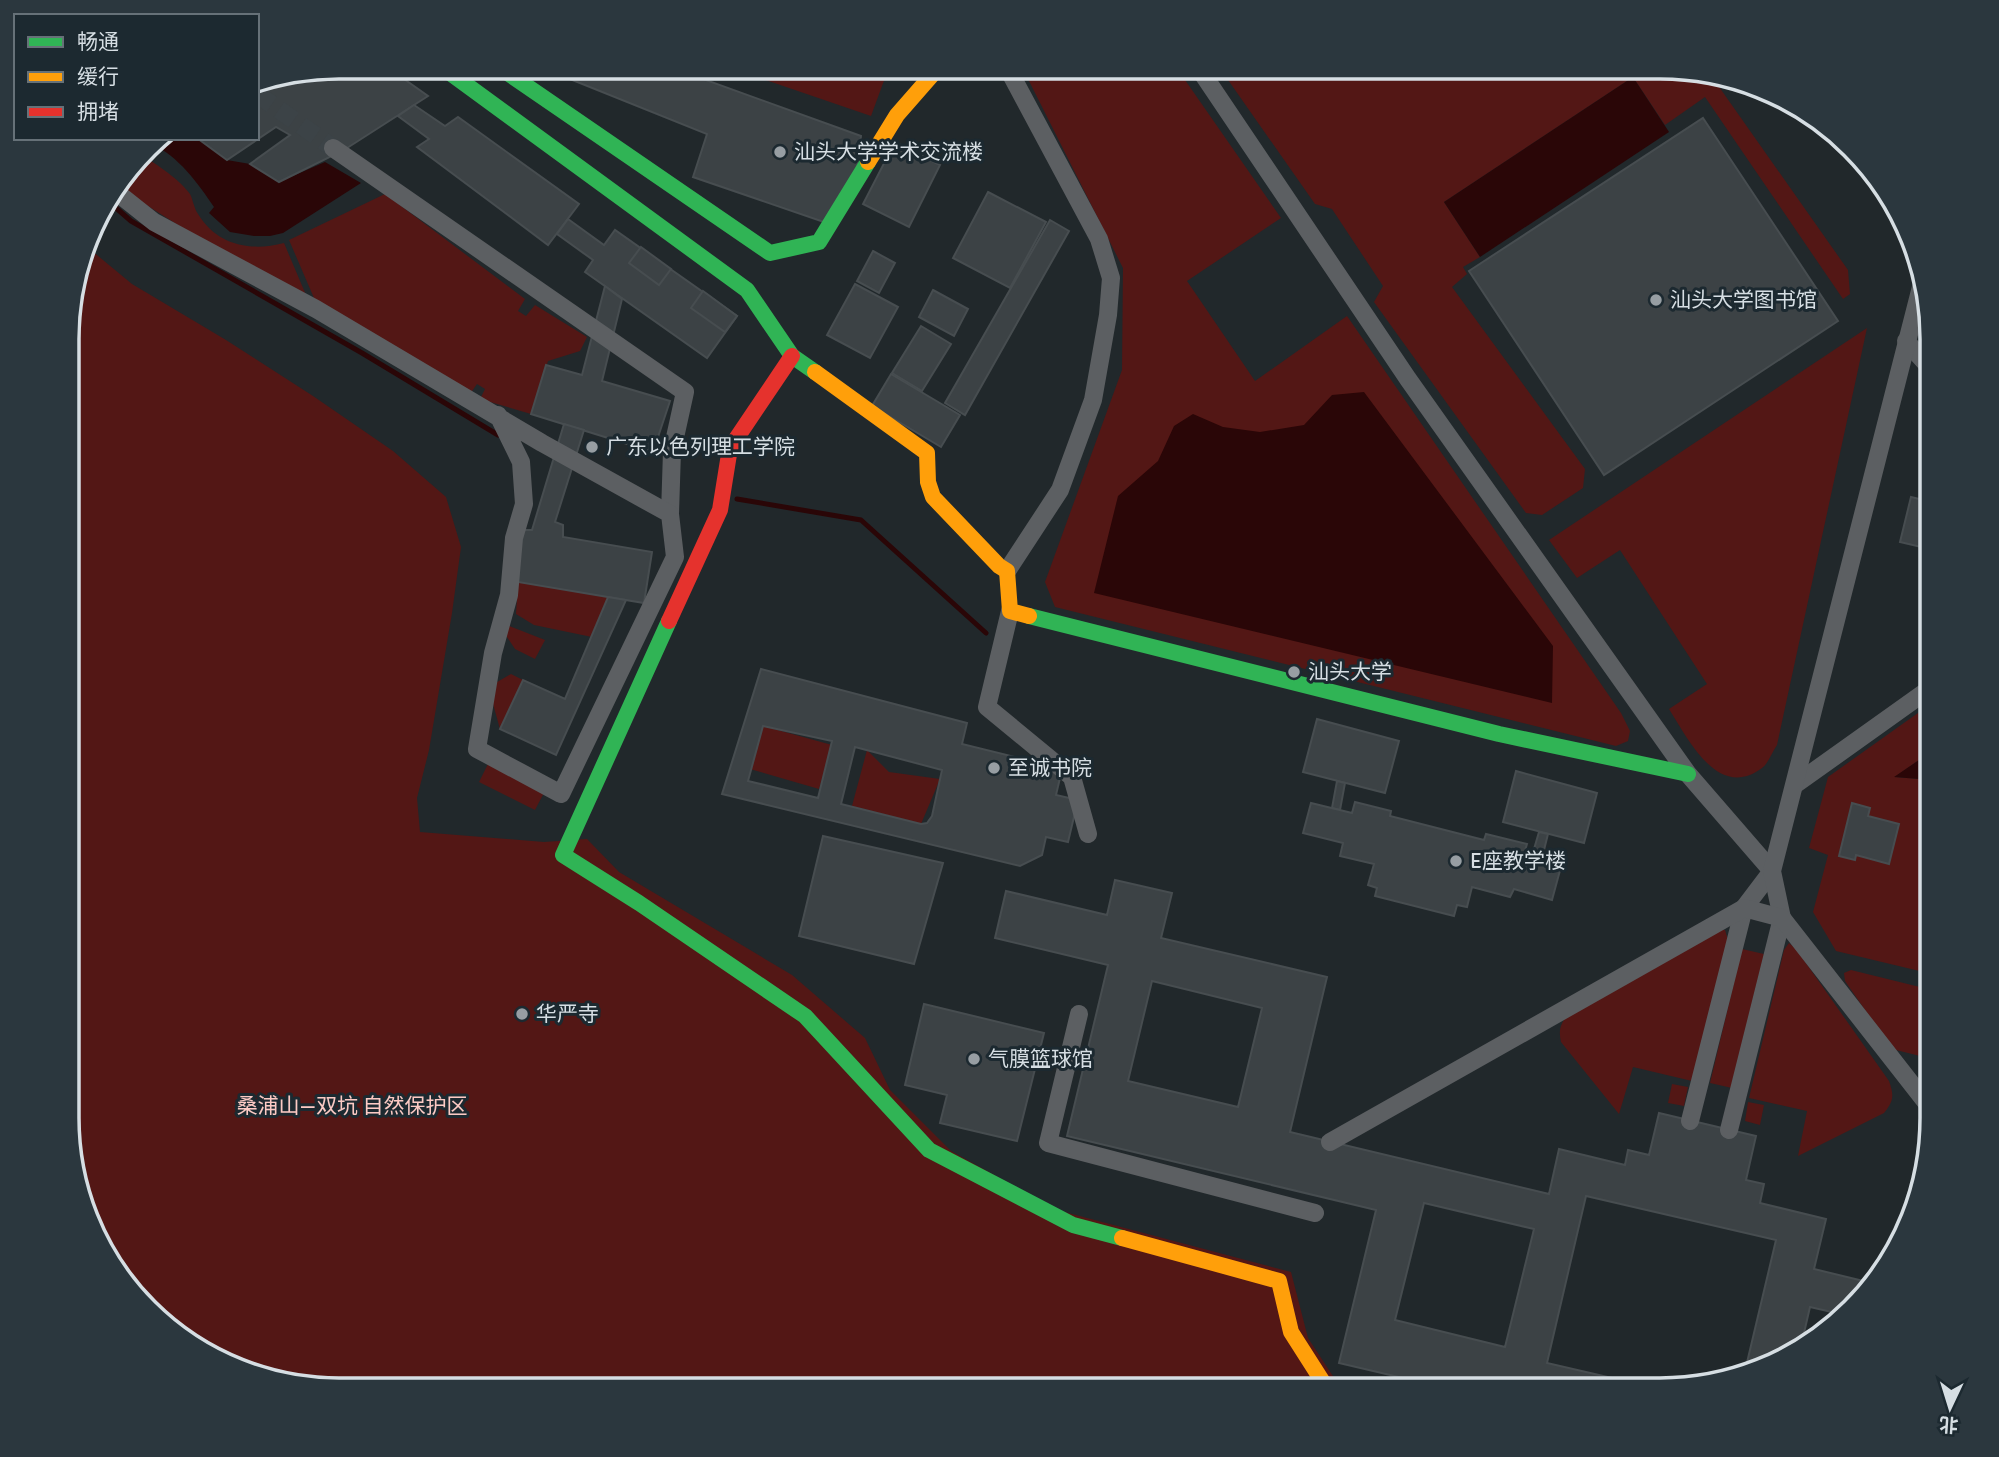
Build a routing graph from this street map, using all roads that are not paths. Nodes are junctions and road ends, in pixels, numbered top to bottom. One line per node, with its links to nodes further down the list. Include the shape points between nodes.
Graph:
1 (465, 79): 6 (street)
2 (512, 79): 6 (street)
3 (929, 79): 6 (street, via 897,116 819,242 770,253)
4 (1013, 79): 15 (street, via 1099,239 1111,278 1093,400 1060,490)
5 (1206, 79): 18 (street, via 1408,379)
6 (569, 137): 11 (street, via 747,290)
7 (333, 148): 14 (street, via 685,392 672,451)
8 (122, 196): 13 (street, via 154,222)
9 (1917, 300): 10 (street)
10 (1906, 341): 12 (street); 19 (street)
11 (792, 356): 15 (street, via 927,453 933,497); 30 (street, via 730,448 720,510 563,855 805,1016 929,1150 1073,1225 1279,1282 1290,1332)
12 (1920, 357)
13 (498, 415): 14 (street); 14 (street, via 521,462 524,505 514,538 509,595 493,653 477,749 561,794 675,557)
14 (670, 514)
15 (1007, 571): 16 (street)
16 (1010, 611): 18 (street, via 1499,734); 20 (street, via 987,707 1072,776)
17 (1920, 696): 19 (street)
18 (1689, 774): 21 (street)
19 (1796, 784): 21 (street)
20 (1088, 834)
21 (1772, 871): 22 (street); 23 (street)
22 (1744, 908): 23 (street); 26 (street); 28 (street)
23 (1782, 918): 25 (street); 27 (street)
24 (1079, 1014): 29 (street, via 1048,1143)
25 (1920, 1095)
26 (1690, 1121)
27 (1729, 1130)
28 (1330, 1142)
29 (1315, 1213)
30 (1320, 1378)

